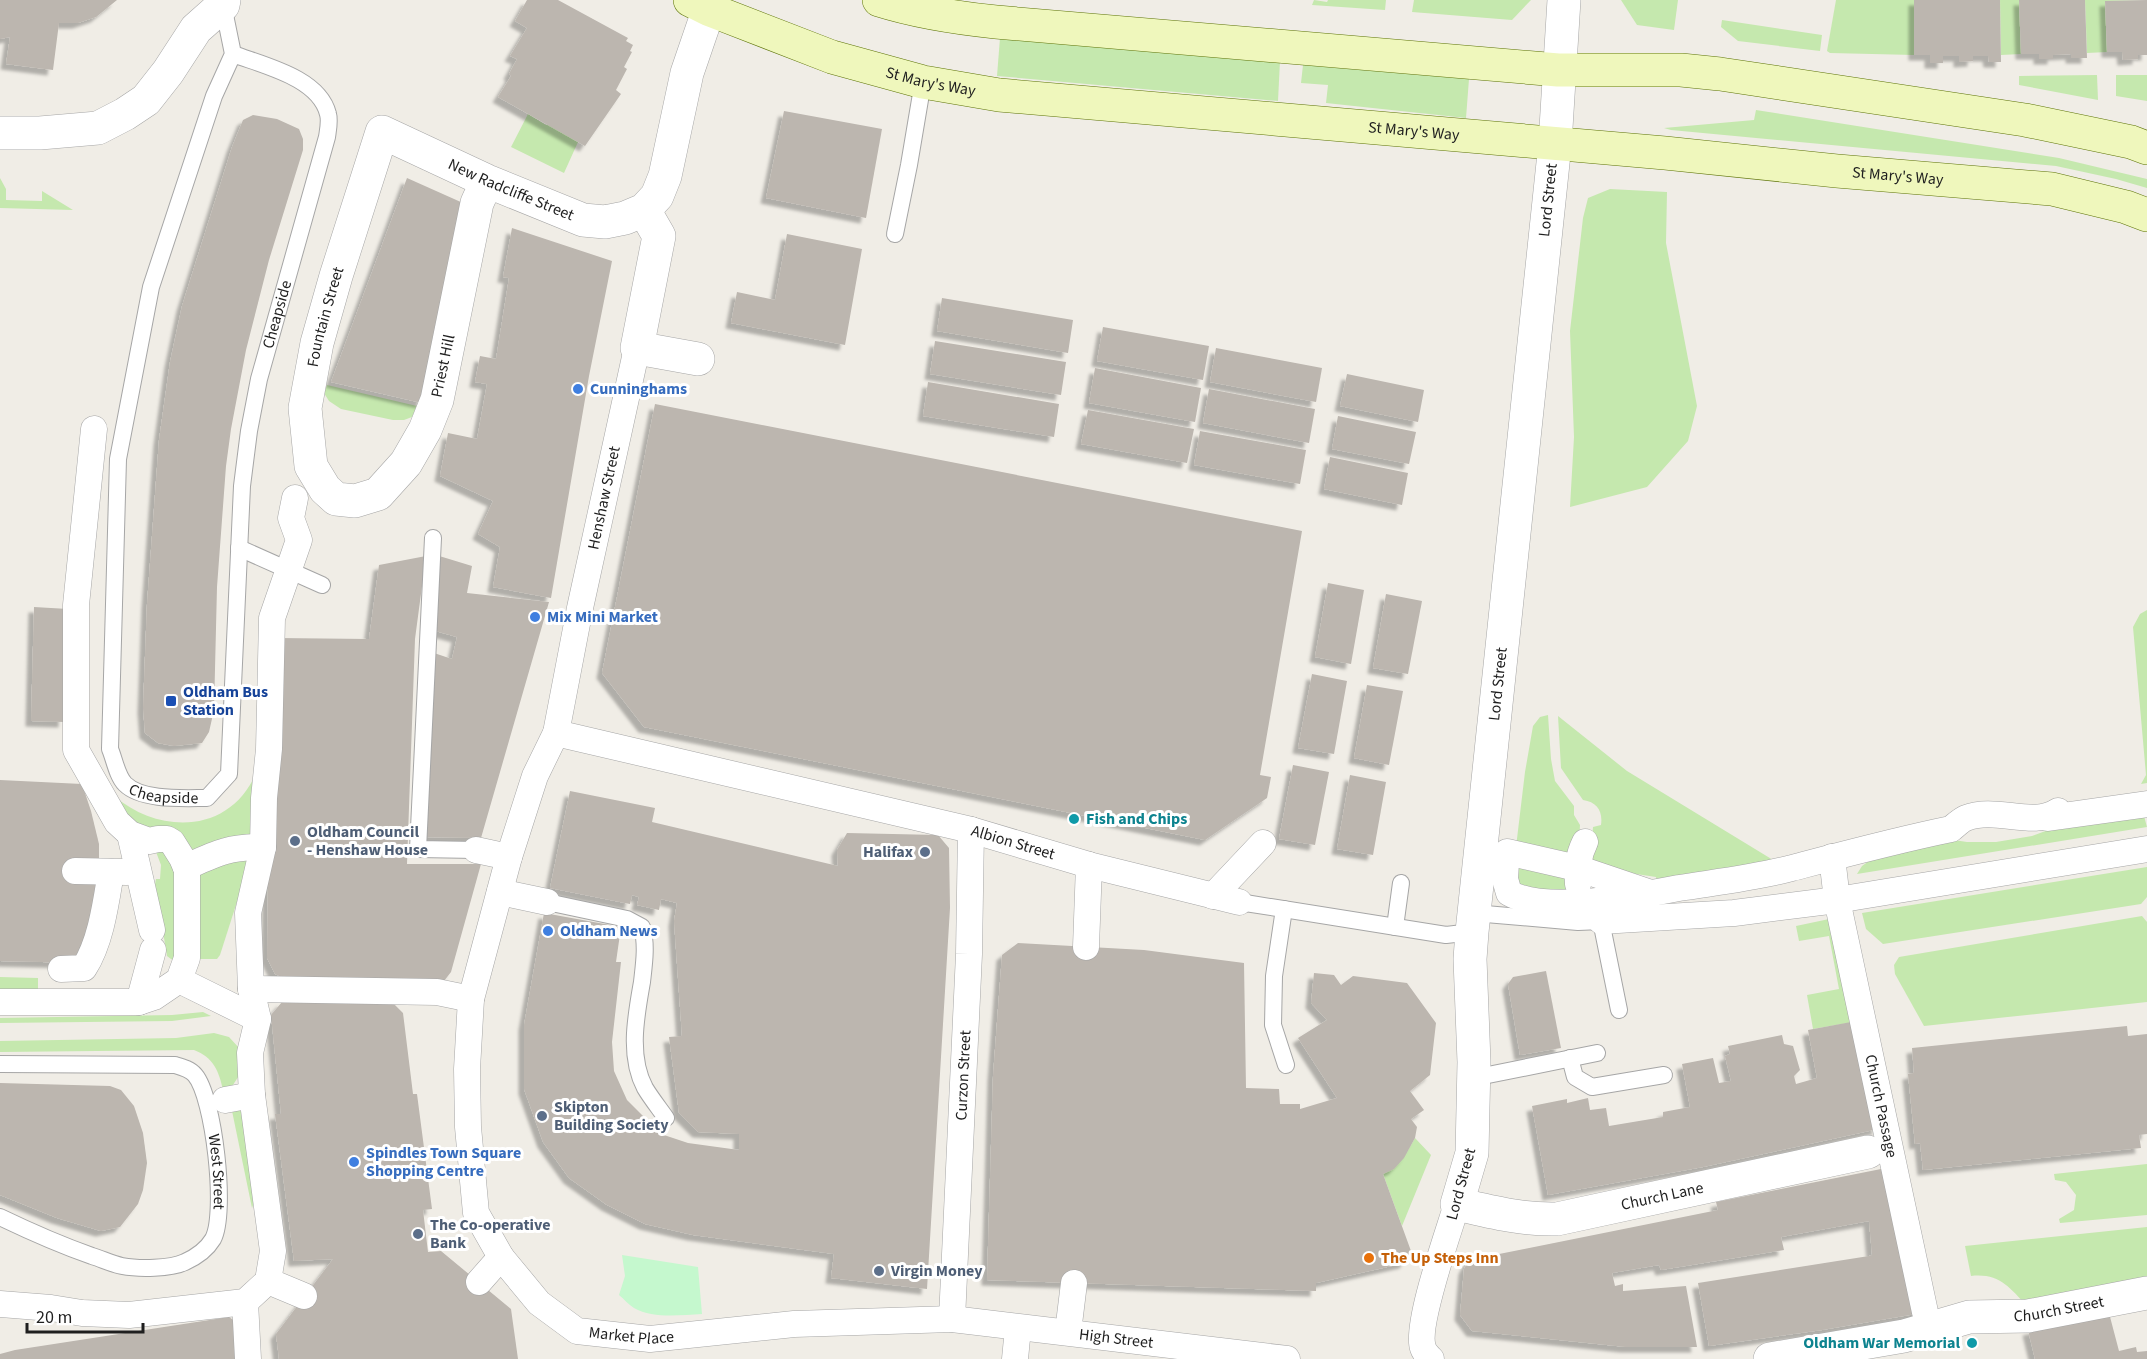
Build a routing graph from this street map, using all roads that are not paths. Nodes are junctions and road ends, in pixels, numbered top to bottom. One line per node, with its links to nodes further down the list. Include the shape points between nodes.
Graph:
1 (879, 0): 6 (main road, via 972,19)
2 (1564, 0): 6 (street, Lord Street)
3 (223, 2): 5 (lane); 9 (street, via 196,28 146,100 125,114 98,128)
4 (703, 3): 7 (main road, St Mary's Way, via 832,57); 13 (street, via 665,176 657,196)
5 (234, 54): 22 (lane, Cheapside, via 310,86 329,117 327,138 259,379 242,486); 22 (lane, Cheapside, via 214,96 151,287 118,459 110,749 124,783 141,793 207,798 229,774)
6 (1558, 70): 10 (street, Lord Street); 11 (main road, via 1681,70 1720,74 2025,120)
7 (923, 82): 10 (main road, St Mary's Way, via 999,95); 15 (lane)
8 (382, 132): 12 (street, New Radcliffe Street); 20 (street, Fountain Street, via 317,343 305,408 311,466)
9 (0, 133)
10 (1555, 144): 14 (main road, St Mary's Way, via 2052,189); 52 (street, Lord Street)
11 (2147, 148)
12 (487, 181): 13 (street, New Radcliffe Street, via 583,220 605,222); 20 (street, Priest Hill, via 477,203 437,400 425,430 406,463 378,494 356,501)
13 (644, 210): 16 (street, Henshaw Street, via 659,236)
14 (2147, 215)
15 (895, 234)
16 (637, 348): 17 (street); 25 (street, Henshaw Street)
17 (698, 359)
18 (94, 429): 28 (street, via 76,605 75,750 117,822)
19 (295, 498): 23 (street, via 291,518 299,540)
20 (336, 499)
21 (433, 538): 33 (lane, via 418,849)
22 (239, 548): 23 (lane)
23 (289, 570): 24 (lane); 31 (street, via 272,618)
24 (322, 585)
25 (556, 733): 27 (street, Albion Street); 35 (street, Henshaw Street, via 537,769)
26 (2147, 793): 34 (street, via 2053,814 1966,818 1951,829)
27 (971, 830): 36 (street, Albion Street); 84 (street, Curzon Street)
28 (130, 834): 37 (street, via 149,842 167,839 176,846); 41 (street)
29 (1585, 842): 38 (street)
30 (1263, 843): 45 (street)
31 (263, 847): 37 (street, via 224,850); 57 (street, via 248,913)
32 (2147, 849): 46 (street)
33 (476, 850): 35 (street)
34 (1832, 857): 44 (street); 46 (street, Church Passage)
35 (509, 858): 43 (street, Henshaw Street)
36 (1089, 865): 45 (street, Albion Street); 54 (street)
37 (186, 867): 55 (street, via 187,957)
38 (1577, 868): 44 (street); 49 (street); 49 (street, via 1506,857 1505,879 1509,892 1520,899)
39 (75, 871): 40 (street)
40 (111, 872): 41 (street); 56 (street, via 89,960)
41 (139, 872): 60 (street, via 152,940)
42 (1401, 883): 53 (lane)
43 (500, 892): 47 (street); 58 (street, Henshaw Street)
44 (1652, 893): 49 (street)
45 (1213, 896): 48 (street, Albion Street)
46 (1837, 900): 51 (street, via 1734,913); 83 (street, Church Passage)
47 (547, 902): 71 (lane, via 627,919 642,927 644,969 635,1028 637,1066 645,1087)
48 (1239, 902): 50 (lane, Albion Street)
49 (1581, 902)
50 (1284, 909): 53 (lane, Albion Street); 66 (lane, via 1274,976 1273,1025)
51 (1601, 921): 52 (lane, Albion Street); 61 (lane)
52 (1473, 922): 53 (lane, Albion Street, via 1446,935); 68 (street, Lord Street)
53 (1395, 927)
54 (1086, 947)
55 (179, 980): 60 (street); 62 (street)
56 (64, 981): 59 (street); 60 (street)
57 (251, 989): 58 (street, via 437,993); 62 (street)
58 (471, 999): 75 (street, Market Place, via 468,1127 476,1213)
59 (0, 1002)
60 (139, 1002)
61 (1619, 1010)
62 (258, 1019): 69 (street, via 250,1053)
63 (1597, 1053): 64 (lane)
64 (1570, 1058): 67 (lane, via 1575,1077 1592,1088); 68 (lane)
65 (0, 1064): 74 (lane, West Street, via 175,1065 189,1070 196,1076 207,1103 216,1151 219,1208 213,1239 200,1254 183,1263 142,1268 91,1256)
66 (1286, 1065)
67 (1664, 1075)
68 (1473, 1078): 73 (street, Lord Street, via 1472,1153)
69 (252, 1095): 70 (street); 76 (street, via 273,1251)
70 (225, 1100)
71 (666, 1118)
72 (1868, 1152): 73 (street, Church Lane, via 1557,1219 1536,1220)
73 (1457, 1204): 90 (street, Lord Street, via 1425,1312 1423,1348)
74 (0, 1216)
75 (501, 1257): 77 (street); 84 (street, Market Place, via 539,1303 577,1331 650,1339 795,1324)
76 (268, 1281): 80 (street); 81 (street)
77 (479, 1282)
78 (1074, 1283): 86 (street)
79 (2147, 1293): 91 (street, Church Street, via 2028,1316 1969,1317 1904,1336)
80 (304, 1296)
81 (245, 1302): 82 (street, via 170,1306 119,1324 52,1300); 87 (street)
82 (0, 1304)
83 (1925, 1312)
84 (952, 1319): 85 (street, Market Place)
85 (1018, 1328): 86 (street, High Street); 88 (street)
86 (1068, 1332): 89 (street, High Street)
87 (248, 1359)
88 (1015, 1359)
89 (1287, 1359)
90 (1431, 1359)
91 (1770, 1359)

